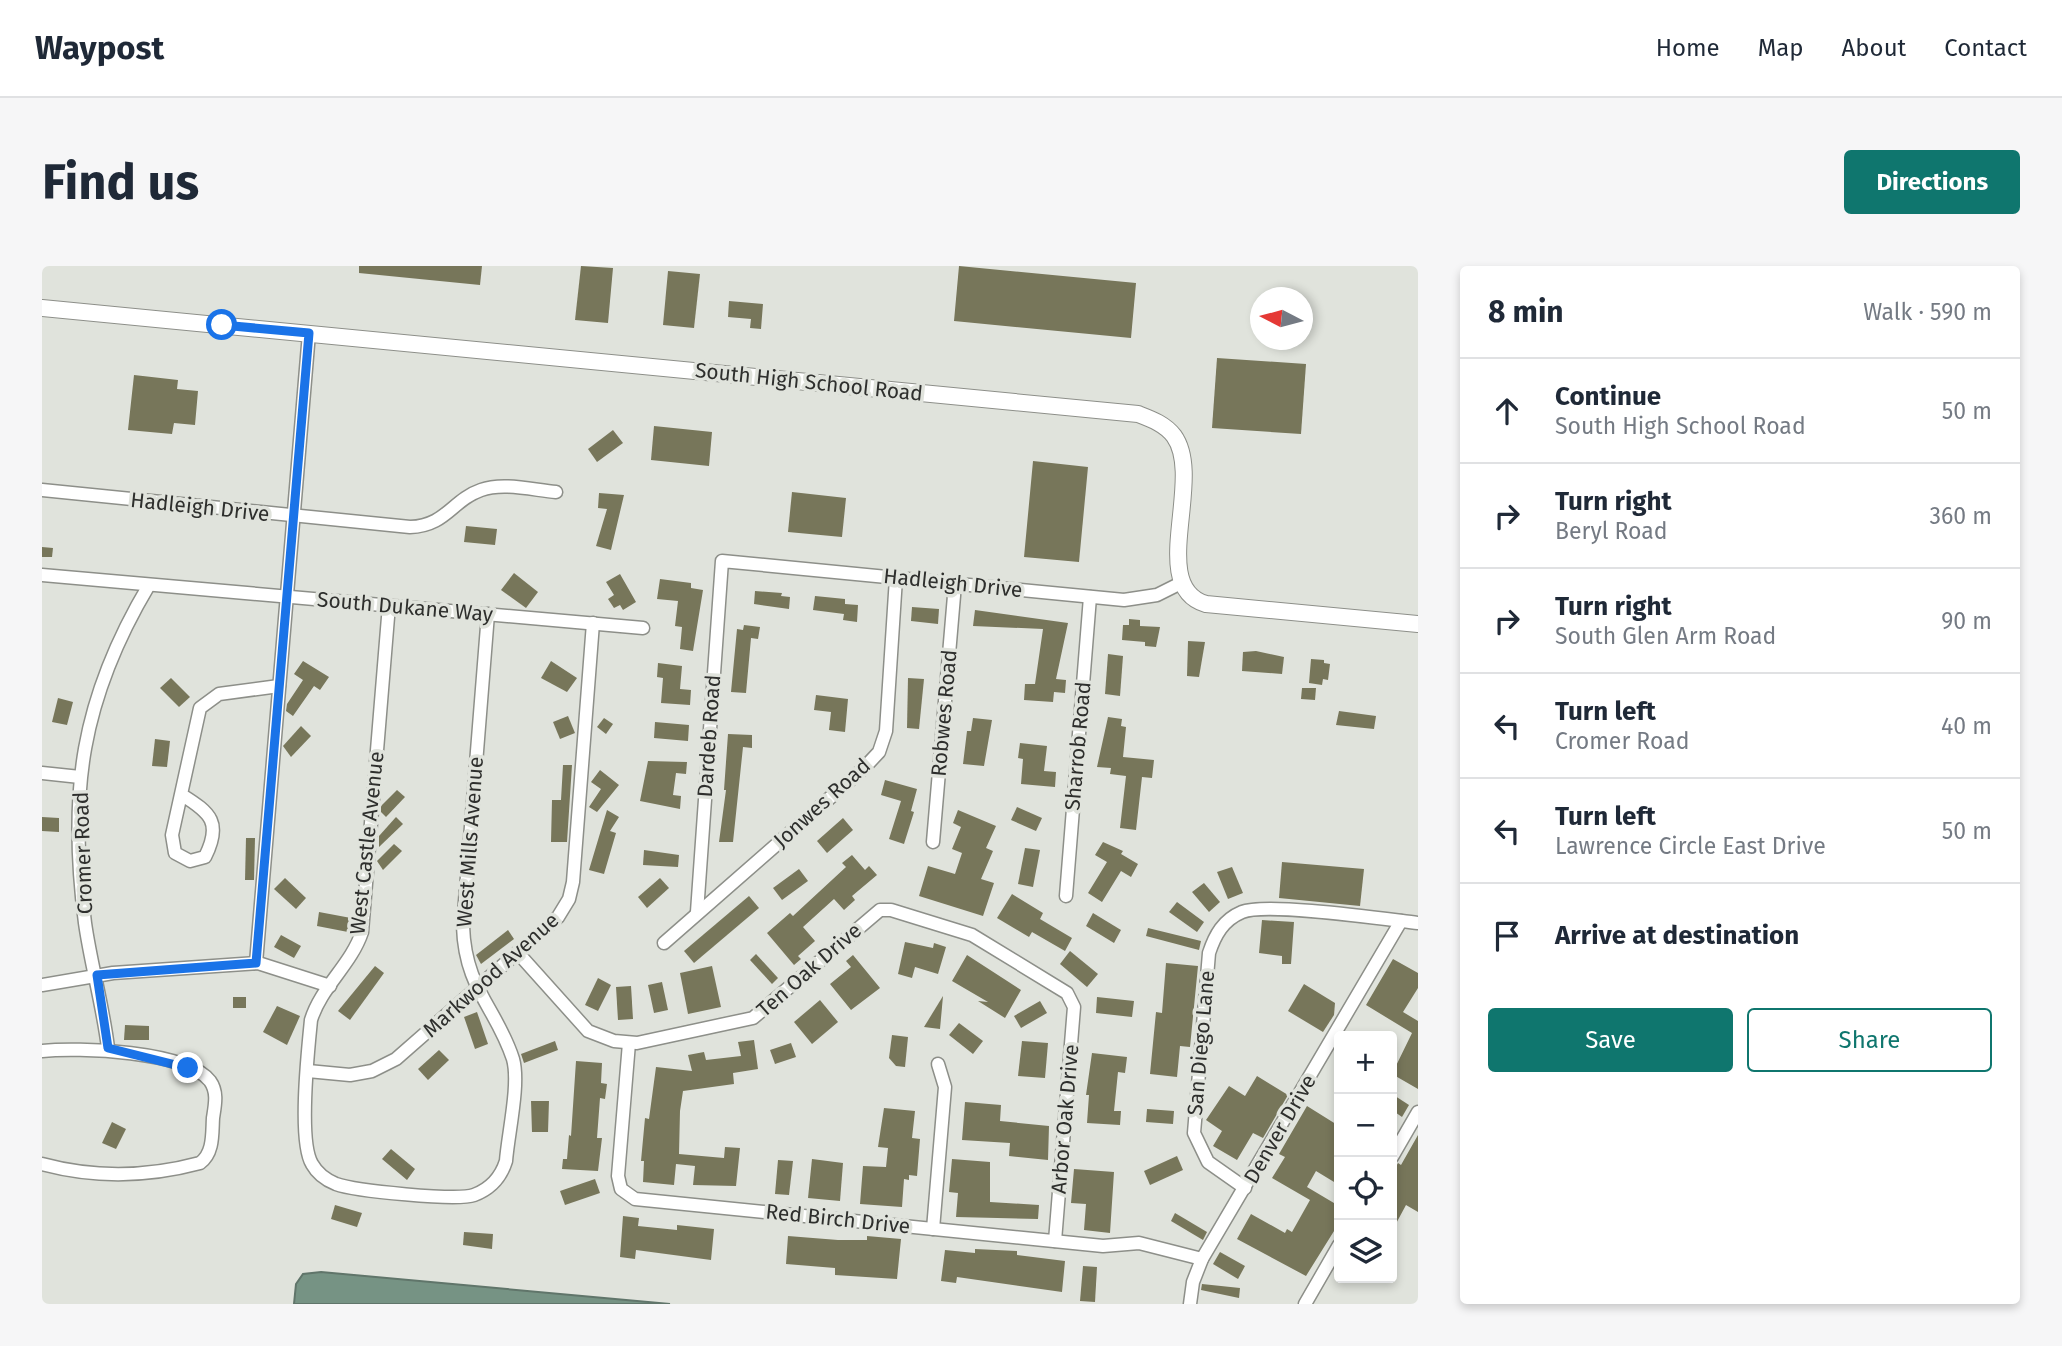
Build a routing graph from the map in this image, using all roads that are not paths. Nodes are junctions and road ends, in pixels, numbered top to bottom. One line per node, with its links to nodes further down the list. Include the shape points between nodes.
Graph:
1 (42, 308): 2 (street, South High School Road)
2 (309, 333): 5 (street); 9 (street, South High School Road, via 1138,414 1158,422 1174,436 1185,460 1177,571)
3 (42, 490): 5 (street, Hadleigh Drive)
4 (556, 492): 5 (street, Hadleigh Drive, via 485,488 444,517 416,527)
5 (294, 516): 12 (street)
6 (722, 561): 8 (street, Hadleigh Drive); 25 (street, Dardeb Road)
7 (42, 575): 11 (street, South Dukane Way)
8 (896, 578): 10 (street, Hadleigh Drive); 25 (street, Jonwes Road, via 886,732 878,752)
9 (1181, 583): 13 (street, Hadleigh Drive, via 1135,600); 17 (street, via 1191,598 1206,604)
10 (955, 584): 13 (street, Hadleigh Drive); 23 (street, Robwes Road)
11 (149, 585): 12 (street, South Dukane Way); 21 (street, Cromer Road, via 103,677)
12 (286, 596): 14 (street, South Dukane Way); 19 (street)
13 (1090, 597): 24 (street, Sharrob Road)
14 (389, 605): 15 (street, South Dukane Way); 33 (street, West Castle Avenue, via 362,932)
15 (488, 614): 16 (street, South Dukane Way); 34 (street, West Mills Avenue, via 463,926 468,970)
16 (593, 624): 18 (street, South Dukane Way); 29 (street, Markwood Avenue, via 572,891 564,911)
17 (1418, 624)
18 (643, 628)
19 (279, 686): 22 (street, via 224,693 205,702 196,716); 30 (street)
20 (42, 773): 21 (street)
21 (80, 778): 31 (street, Cromer Road, via 79,872)
22 (182, 794): 22 (street, via 172,835 175,853 190,861 205,857 213,829 203,807)
23 (933, 842)
24 (1066, 896)
25 (697, 912): 28 (street, Jonwes Road)
26 (1401, 921): 27 (street); 45 (street, Denver Drive); 45 (street, San Diego Lane, via 1262,908 1243,912 1217,933 1209,953 1194,1128 1208,1162)
27 (1418, 923)
28 (664, 943)
29 (518, 953): 34 (street, Markwood Avenue); 36 (street, Ten Oak Drive, via 583,1027 604,1039)
30 (256, 963): 31 (street); 33 (street)
31 (97, 975): 32 (street); 37 (street, Cromer Road)
32 (42, 985)
33 (330, 986): 40 (street, West Castle Avenue, via 311,1020)
34 (478, 990): 40 (street, Markwood Avenue, via 382,1067 350,1076); 43 (street, West Mills Avenue, via 514,1069 506,1161 487,1189 460,1198 346,1187 321,1175)
35 (1071, 998): 36 (street, Ten Oak Drive, via 972,935 882,909 753,1018); 47 (street, Arbor Oak Drive, via 1074,1007)
36 (629, 1043): 46 (street, Red Birch Drive, via 618,1176 629,1197)
37 (108, 1048): 38 (street); 44 (street, via 162,1060 201,1074 212,1084 216,1097 209,1152 203,1161 166,1170 117,1174)
38 (42, 1051)
39 (938, 1064): 46 (street, via 944,1087)
40 (308, 1070): 43 (street, West Castle Avenue)
41 (1418, 1112): 42 (street)
42 (1397, 1148)
43 (306, 1152)
44 (42, 1164)
45 (1245, 1188): 49 (street, Denver Drive)
46 (933, 1229): 47 (street, Red Birch Drive)
47 (1055, 1241): 49 (street, Red Birch Drive, via 1106,1246 1139,1243)
48 (1334, 1254): 51 (street)
49 (1202, 1259): 50 (street, Denver Drive)
50 (1190, 1304)
51 (1305, 1304)

